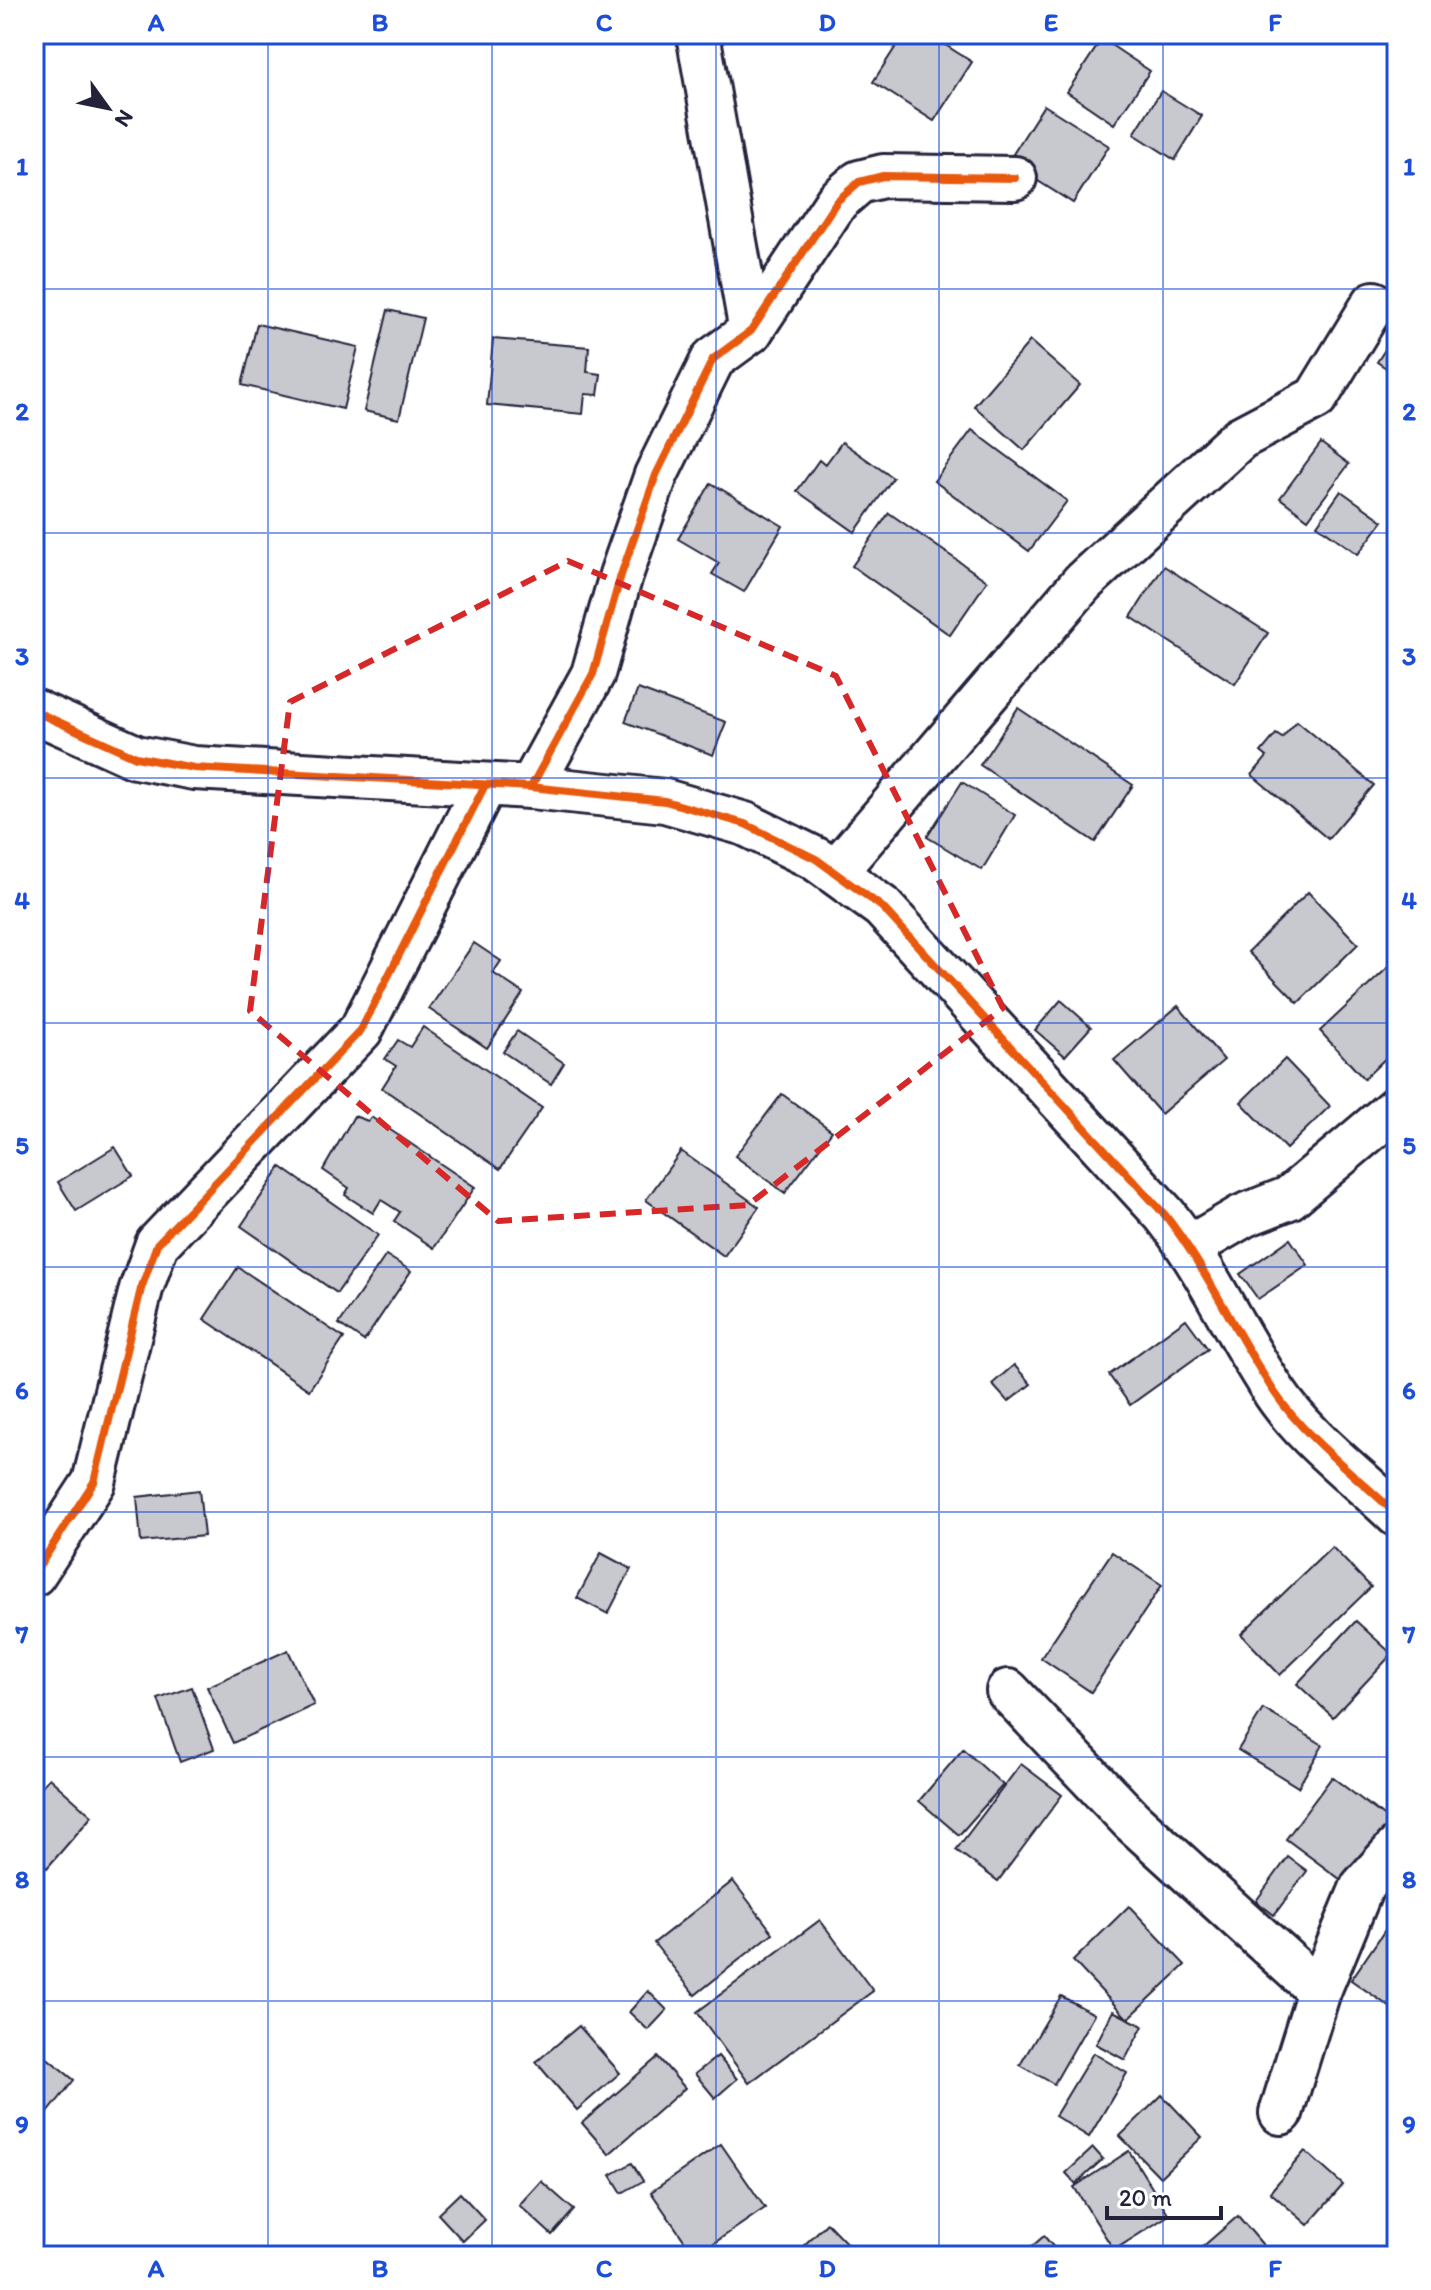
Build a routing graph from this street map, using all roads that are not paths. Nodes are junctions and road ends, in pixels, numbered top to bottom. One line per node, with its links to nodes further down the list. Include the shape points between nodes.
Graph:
1 (698, 34): 4 (street)
2 (1015, 178): 4 (street, via 883,176 859,182 837,201)
3 (1374, 303): 8 (street, via 1316,398 1240,438 1083,582)
4 (751, 331): 7 (street, via 713,359 656,475 593,674)
5 (34, 711): 6 (street, via 136,757 194,768)
6 (485, 785): 7 (street); 12 (street, via 361,1030 157,1244 94,1482)
7 (531, 787): 8 (street, via 665,801 745,824)
8 (835, 872): 10 (street, via 882,907)
9 (1397, 1107): 10 (street, via 1289,1198 1243,1216)
10 (1190, 1247): 11 (street, via 1292,1415)
11 (1397, 1515)
12 (34, 1574)
13 (1008, 1691): 15 (street, via 1131,1820)
14 (1397, 1848): 15 (street, via 1362,1887)
15 (1319, 1991): 16 (street)
16 (1281, 2113)

